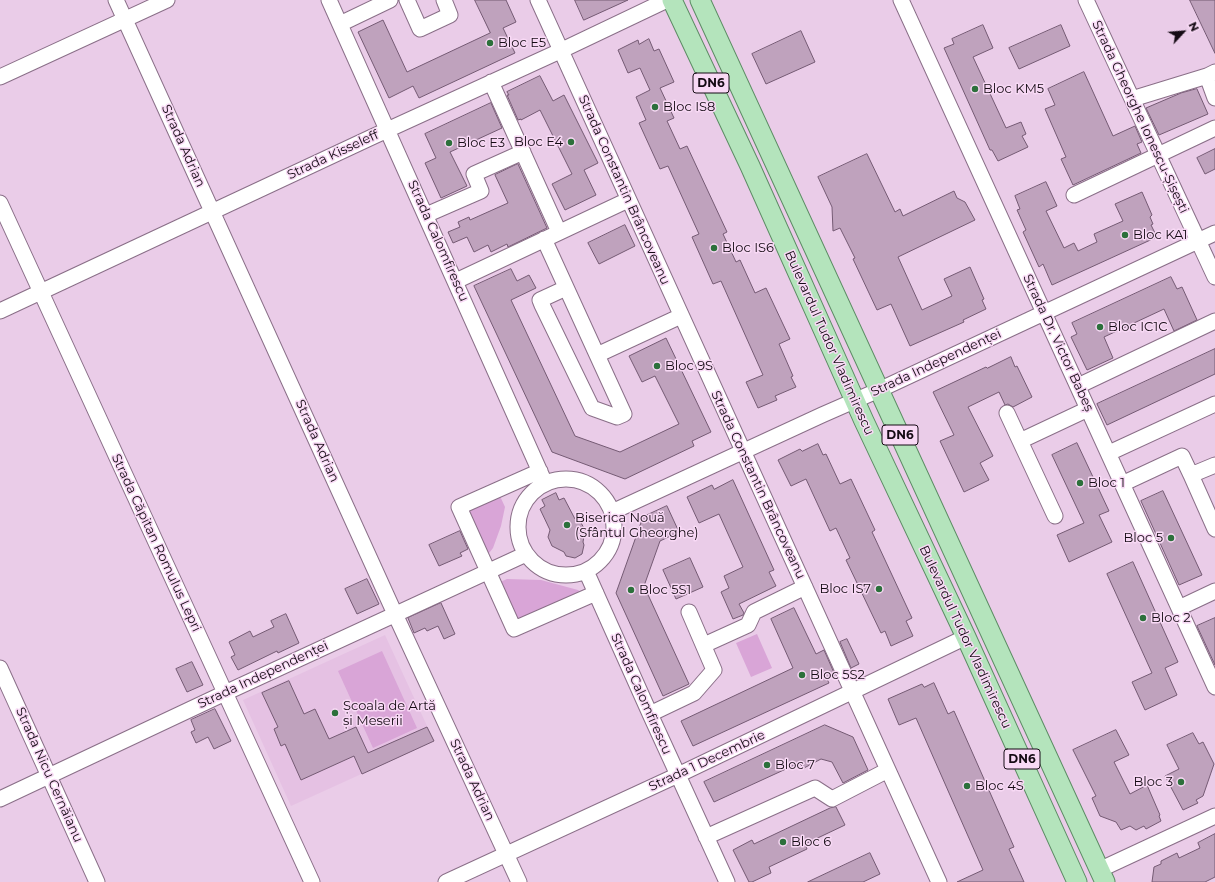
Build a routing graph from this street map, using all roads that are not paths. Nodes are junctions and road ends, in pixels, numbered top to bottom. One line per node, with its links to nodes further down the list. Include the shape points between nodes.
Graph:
1 (116, 0): 13 (street, Strada Adrian)
2 (167, 0): 13 (street)
3 (329, 0): 14 (street, Strada Calomfirescu)
4 (390, 0): 14 (street)
5 (407, 0): 6 (street, via 420,29 450,15)
6 (444, 0)
7 (538, 0): 15 (street, Strada Constantin Brâncoveanu)
8 (667, 0): 15 (street, Strada Kisseleff)
9 (672, 0): 45 (main road, Bulevardul Tudor Vladimirescu / DN6, via 750,166)
10 (700, 0): 44 (main road, Bulevardul Tudor Vladimirescu / DN6)
11 (901, 0): 39 (street, Strada Dr. Victor Babeș)
12 (1086, 0): 20 (street, Strada Gheorghe Ionescu-Șișești)
13 (125, 20): 17 (street); 28 (street, Strada Adrian)
14 (340, 24): 22 (street, Strada Calomfirescu)
15 (560, 51): 18 (street, Strada Kisseleff); 26 (street, Strada Constantin Brâncoveanu)
16 (1211, 74): 19 (street); 20 (street)
17 (0, 78)
18 (491, 82): 22 (street, Strada Kisseleff); 23 (street)
19 (1215, 98)
20 (1132, 99): 24 (street, Strada Gheorghe Ionescu-Șișești)
21 (1215, 128): 24 (street)
22 (388, 130): 28 (street, Strada Kisseleff); 29 (street, Strada Calomfirescu)
23 (523, 152): 29 (street, via 474,174 481,191); 30 (street)
24 (1158, 155): 25 (street); 33 (street, Strada Gheorghe Ionescu-Șișești)
25 (1074, 195)
26 (628, 200): 30 (street); 40 (street, Strada Constantin Brâncoveanu)
27 (0, 203): 37 (street, Strada Căpitan Romulus Lepri)
28 (212, 211): 37 (street, Strada Kisseleff); 67 (street, Strada Adrian)
29 (426, 216): 35 (street, Strada Calomfirescu)
30 (559, 232): 32 (street)
31 (1215, 233): 33 (street, Strada Independenței)
32 (544, 239): 35 (street); 36 (street)
33 (1198, 241): 34 (street, Strada Gheorghe Ionescu-Șișești); 39 (street, Strada Independenței)
34 (1215, 277)
35 (456, 281): 54 (street, Strada Calomfirescu)
36 (566, 288): 42 (street); 42 (street, via 540,300 592,408 618,417 624,414)
37 (41, 292): 38 (street, Strada Kisseleff); 73 (street, Strada Căpitan Romulus Lepri)
38 (0, 311)
39 (1044, 312): 43 (street, Strada Dr. Victor Babeș); 44 (street, Strada Independenței)
40 (681, 316): 42 (street); 50 (street, Strada Constantin Brâncoveanu)
41 (1215, 321): 43 (street)
42 (597, 355)
43 (1078, 386): 47 (street, Strada Dr. Victor Babeș)
44 (879, 390): 45 (street, Strada Independenței); 82 (main road, Bulevardul Tudor Vladimirescu / DN6)
45 (855, 401): 50 (street, Strada Independenței); 68 (main road, Bulevardul Tudor Vladimirescu / DN6)
46 (1215, 404): 51 (street)
47 (1088, 409): 49 (street); 51 (street, Strada Dr. Victor Babeș)
48 (1007, 413): 49 (street)
49 (1020, 441): 57 (street)
50 (742, 451): 56 (street, Strada Independenței); 62 (street, Strada Constantin Brâncoveanu)
51 (1109, 453): 55 (street, Strada Dr. Victor Babeș)
52 (1215, 464): 53 (street)
53 (1191, 475): 55 (street, via 1182,456); 58 (street)
54 (543, 477): 56 (street, via 578,480 592,486 604,498); 59 (street, via 522,506 518,522 519,539); 60 (street, via 459,507)
55 (1122, 484): 65 (street, Strada Dr. Victor Babeș)
56 (612, 512): 61 (street, via 614,526 607,552 598,563)
57 (1055, 516)
58 (1215, 529)
59 (526, 554): 60 (street, Strada Independenței); 61 (street, via 535,564 560,575 574,575)
60 (487, 571): 64 (street, via 514,629); 67 (street, Strada Independenței)
61 (586, 571): 64 (street, Strada Calomfirescu)
62 (805, 587): 69 (street, via 754,612 748,625); 72 (street, Strada Constantin Brâncoveanu)
63 (1215, 591): 65 (street)
64 (596, 593): 74 (street, Strada Calomfirescu)
65 (1179, 608): 71 (street, Strada Dr. Victor Babeș)
66 (689, 612): 69 (street)
67 (395, 614): 73 (street, Strada Independenței); 81 (street, Strada Adrian)
68 (966, 637): 72 (street, Strada 1 Decembrie); 89 (main road, Bulevardul Tudor Vladimirescu / DN6)
69 (704, 645): 74 (street, via 714,670 694,693)
70 (0, 668): 77 (street, Strada Nicu Cernăianu)
71 (1215, 687)
72 (852, 691): 75 (street, Strada Constantin Brâncoveanu); 76 (street, Strada 1 Decembrie)
73 (225, 693): 77 (street, Strada Independenței); 84 (street, Strada Căpitan Romulus Lepri)
74 (650, 714): 76 (street, Strada Calomfirescu)
75 (888, 770): 80 (street, via 832,799 815,788); 88 (street, Strada Constantin Brâncoveanu)
76 (678, 775): 80 (street, Strada Calomfirescu); 81 (street, Strada 1 Decembrie)
77 (49, 776): 78 (street, Strada Independenței); 83 (street, Strada Nicu Cernăianu)
78 (0, 799)
79 (1215, 816): 82 (street)
80 (706, 837): 87 (street, Strada Calomfirescu)
81 (506, 854): 85 (street, Strada 1 Decembrie); 86 (street, Strada Adrian)
82 (1102, 876)
83 (97, 882)
84 (312, 882)
85 (446, 882)
86 (519, 882)
87 (727, 882)
88 (939, 882)
89 (1077, 882)

